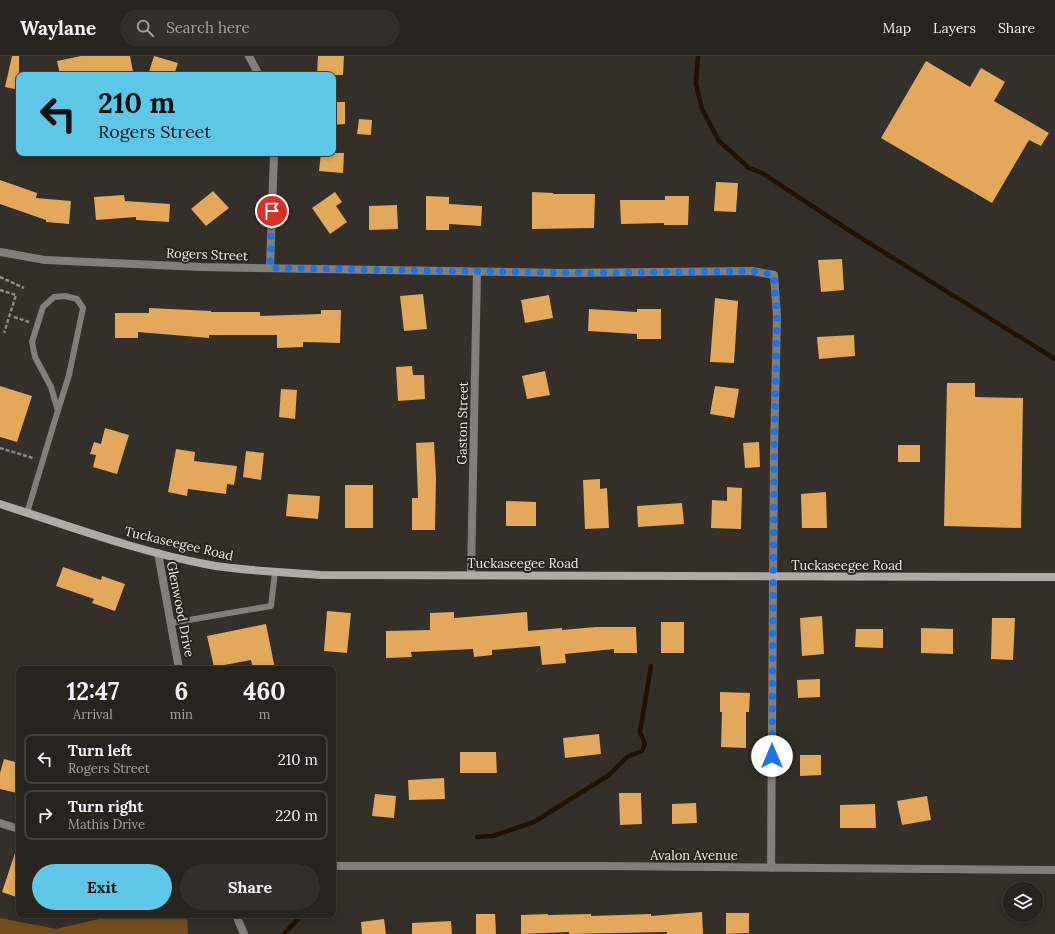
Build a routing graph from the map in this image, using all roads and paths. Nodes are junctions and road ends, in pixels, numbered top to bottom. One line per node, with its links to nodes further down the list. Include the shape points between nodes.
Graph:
1 (249, 56): 2 (street)
2 (257, 72)
3 (274, 156): 5 (street)
4 (0, 252): 5 (street, Rogers Street, via 46,260)
5 (270, 268): 6 (street, Rogers Street)
6 (477, 272): 20 (street, Gaston Street); 21 (street, Rogers Street, via 752,271 774,275 777,316)
7 (0, 277): 8 (path)
8 (24, 288)
9 (0, 290): 12 (path, via 16,295)
10 (14, 317): 11 (path)
11 (38, 325): 13 (lane, via 32,342 35,357 51,387); 13 (lane, via 43,307 54,297 78,299 83,308 69,375)
12 (4, 333)
13 (58, 411): 15 (lane)
14 (0, 448): 15 (path)
15 (43, 462): 17 (lane)
16 (0, 504): 17 (main road, Tuckaseegee Road)
17 (27, 513): 18 (main road, Tuckaseegee Road)
18 (158, 553): 19 (main road, Tuckaseegee Road, via 210,565); 23 (street, Glenwood Drive)
19 (275, 572): 20 (main road, Tuckaseegee Road, via 320,575); 23 (lane, via 271,606)
20 (471, 575): 21 (main road, Tuckaseegee Road)
21 (773, 577): 22 (main road, Tuckaseegee Road); 28 (street)
22 (1055, 577)
23 (171, 623): 24 (street, Glenwood Drive)
24 (179, 666)
25 (0, 823): 26 (street)
26 (16, 828)
27 (336, 866): 28 (street, Avalon Avenue)
28 (771, 868): 29 (street, Avalon Avenue)
29 (1055, 870)
30 (237, 918): 31 (street)
31 (244, 934)

